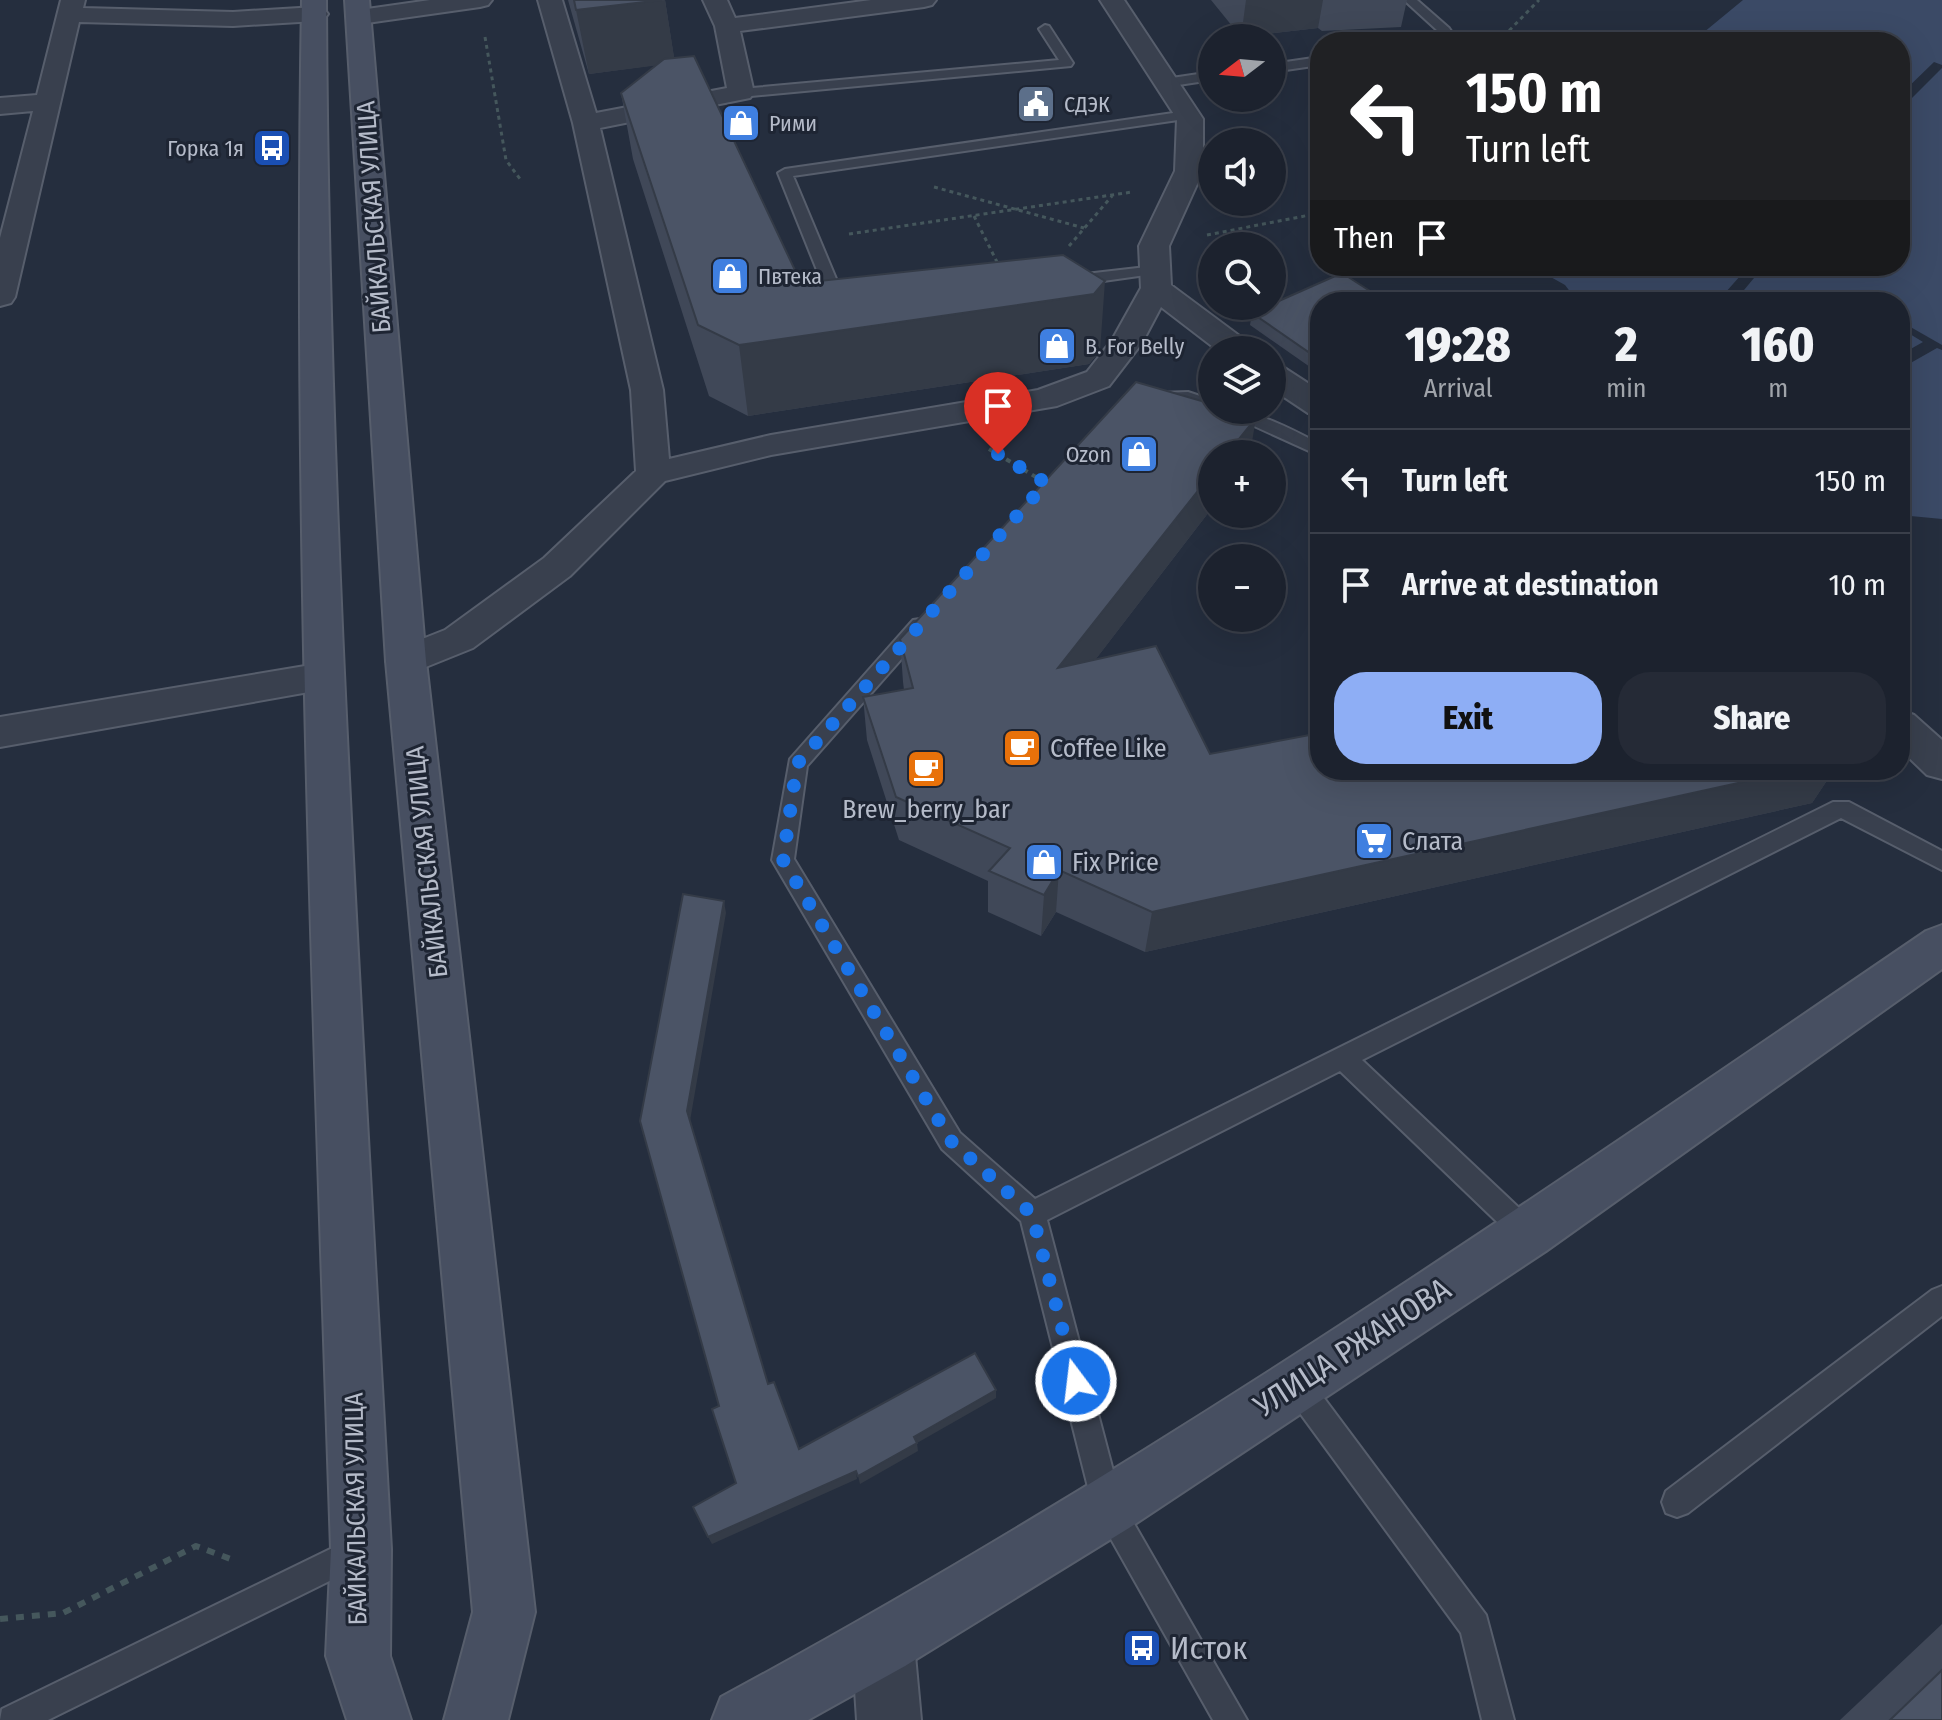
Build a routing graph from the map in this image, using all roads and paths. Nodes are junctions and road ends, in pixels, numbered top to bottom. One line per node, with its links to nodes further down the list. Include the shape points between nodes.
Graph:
1 (479, 0): 10 (street); 25 (path, via 506,160)
2 (550, 0): 23 (street)
3 (715, 0): 11 (street)
4 (924, 0): 11 (street)
5 (1112, 0): 18 (street)
6 (1410, 0): 13 (lane)
7 (1539, 0): 14 (path)
8 (315, 7): 9 (street, via 233,19); 50 (main road, БАЙКАЛЬСКАЯ УЛИЦА)
9 (71, 8): 20 (street)
10 (358, 9): 49 (main road, БАЙКАЛЬСКАЯ УЛИЦА)
11 (727, 26): 19 (street)
12 (1045, 29): 19 (lane, via 1067,63)
13 (1444, 32)
14 (1508, 32)
15 (1310, 62): 16 (lane)
16 (1286, 66)
17 (1198, 78): 18 (lane)
18 (1165, 83): 22 (street)
19 (741, 93): 23 (street)
20 (47, 102): 21 (street); 36 (street)
21 (0, 106)
22 (1187, 115): 24 (lane); 27 (street, via 1189,171)
23 (586, 123): 46 (street, via 647,390)
24 (847, 164): 28 (path); 32 (lane, via 785,173)
25 (520, 179)
26 (1112, 195): 27 (path, via 1141,191); 28 (path); 31 (path)
27 (1175, 201): 33 (street)
28 (1016, 209): 29 (path); 31 (path)
29 (974, 216): 32 (path); 35 (path)
30 (1310, 216): 33 (path)
31 (1084, 228): 34 (path)
32 (812, 240): 37 (lane, via 841,309)
33 (1155, 268): 34 (lane); 38 (street, via 1191,317); 46 (street, via 1126,343 1098,379 1030,402 771,445)
34 (1034, 285): 35 (lane)
35 (1011, 288)
36 (0, 297)
37 (856, 307)
38 (1218, 336)
39 (1286, 383): 40 (street)
40 (1310, 399)
41 (1131, 400): 42 (lane)
42 (1198, 400)
43 (1266, 424): 44 (lane)
44 (1310, 446)
45 (986, 447): 47 (path)
46 (653, 473): 49 (street, via 557,567 459,639)
47 (1046, 483)
48 (932, 612): 57 (lane, via 797,764 783,860 951,1141)
49 (406, 661): 69 (main road, БАЙКАЛЬСКАЯ УЛИЦА, via 504,1612)
50 (323, 677): 51 (street); 63 (main road, БАЙКАЛЬСКАЯ УЛИЦА)
51 (0, 732)
52 (1910, 734): 53 (street)
53 (1942, 764)
54 (1942, 861): 56 (lane, via 1841,808)
55 (1942, 944): 58 (main road, УЛИЦА РЖАНОВА)
56 (1343, 1058): 57 (lane); 58 (lane)
57 (1032, 1214): 62 (lane)
58 (1527, 1233): 60 (main road, УЛИЦА РЖАНОВА)
59 (1942, 1299): 61 (lane)
60 (1295, 1383): 62 (main road, УЛИЦА РЖАНОВА); 73 (lane, via 1475,1626)
61 (1677, 1502)
62 (1108, 1507): 66 (main road, УЛИЦА РЖАНОВА); 72 (lane)
63 (361, 1549): 64 (lane); 68 (main road, БАЙКАЛЬСКАЯ УЛИЦА, via 358,1656)
64 (293, 1582): 65 (path, via 196,1546 63,1613); 67 (lane)
65 (0, 1619)
66 (883, 1644): 70 (main road, УЛИЦА РЖАНОВА); 71 (street)
67 (13, 1720)
68 (379, 1720)
69 (476, 1720)
70 (744, 1720)
71 (889, 1720)
72 (1231, 1720)
73 (1498, 1720)

